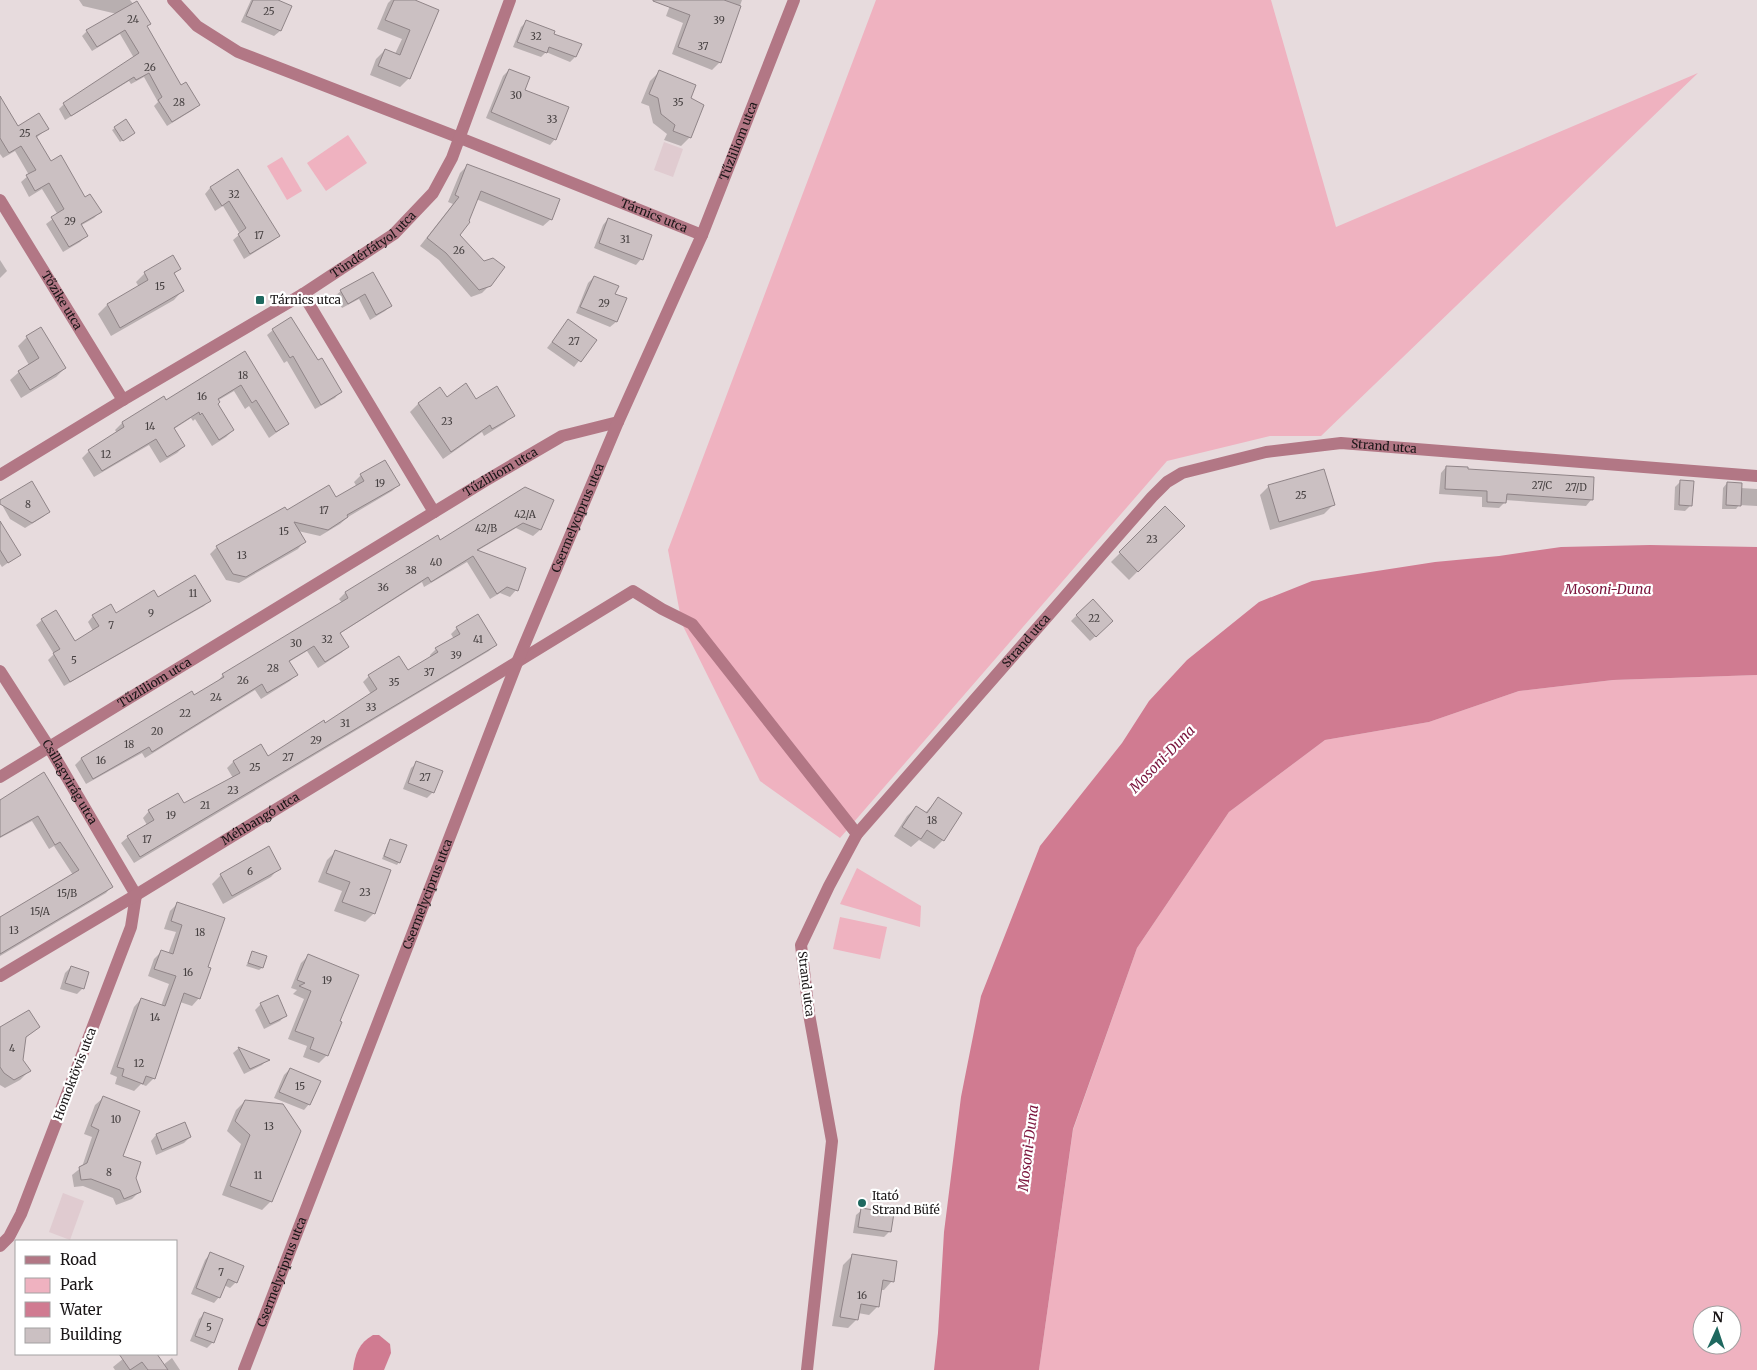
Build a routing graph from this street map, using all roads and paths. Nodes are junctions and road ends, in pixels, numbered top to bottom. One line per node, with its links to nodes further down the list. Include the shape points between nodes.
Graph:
1 (173, 0): 4 (street, Tárnics utca, via 197,26 238,52)
2 (510, 0): 4 (street, Tündérfátyol utca)
3 (794, 0): 6 (street, Tűzliliom utca)
4 (460, 138): 6 (street, Tárnics utca); 7 (street, Tündérfátyol utca, via 433,193 394,234)
5 (0, 200): 8 (street, Tőzike utca)
6 (702, 235): 9 (street, Tűzliliom utca)
7 (303, 294): 8 (street, Tündérfátyol utca); 12 (street)
8 (123, 400): 10 (street, Tündérfátyol utca)
9 (618, 422): 12 (street, Tűzliliom utca, via 562,436); 13 (street, Csermelyciprus utca)
10 (0, 475)
11 (1757, 476): 17 (street, Strand utca, via 1341,442 1266,452 1182,473 1152,497)
12 (434, 512): 15 (street, Tűzliliom utca)
13 (518, 660): 17 (street, Méhbangó utca, via 633,590 692,624); 18 (street, Méhbangó utca); 21 (street, Csermelyciprus utca)
14 (0, 671): 15 (street, Csillagvirág utca)
15 (49, 747): 16 (street, Tűzliliom utca); 18 (street, Csillagvirág utca)
16 (0, 777)
17 (857, 834): 22 (street, Strand utca, via 801,945 809,1014 832,1141)
18 (136, 895): 19 (street, Méhbangó utca); 20 (street, Homoktövis utca, via 132,927 21,1214 9,1237)
19 (0, 976)
20 (0, 1246)
21 (244, 1370)
22 (807, 1370)

